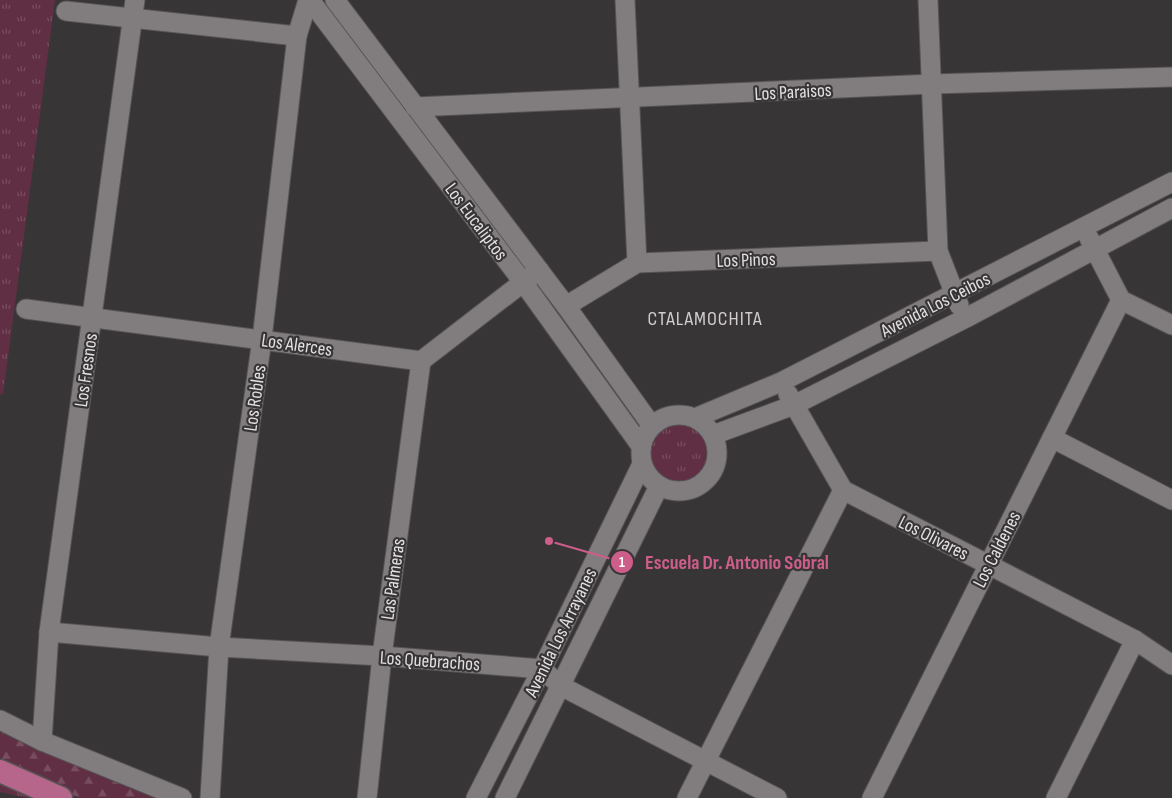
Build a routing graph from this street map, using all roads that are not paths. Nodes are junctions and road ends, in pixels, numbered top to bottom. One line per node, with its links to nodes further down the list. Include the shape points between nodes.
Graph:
1 (135, 0): 7 (street, Los Fresnos)
2 (309, 0): 8 (street, Los Robles); 20 (street, Los Eucaliptos)
3 (335, 0): 12 (street, Los Eucaliptos)
4 (625, 0): 11 (street)
5 (928, 0): 10 (street)
6 (66, 11): 7 (street)
7 (132, 19): 8 (street); 25 (street, Los Fresnos)
8 (297, 36): 28 (street, Los Robles)
9 (1172, 77): 10 (street, Los Paraisos)
10 (932, 84): 11 (street, Los Paraisos); 17 (street)
11 (630, 98): 12 (street, Los Paraisos); 18 (street)
12 (415, 107): 19 (street, Los Eucaliptos)
13 (1172, 182): 15 (street, Avenida Los Ceibos)
14 (1172, 208): 16 (street, Avenida Los Ceibos)
15 (1083, 229): 16 (street); 21 (street, Avenida Los Ceibos)
16 (1095, 249): 22 (street); 26 (street, Avenida Los Ceibos)
17 (938, 251): 18 (street, Los Pinos); 21 (street)
18 (637, 263): 23 (street, Los Pinos)
19 (539, 270): 20 (street); 23 (street, Los Eucaliptos)
20 (523, 282): 29 (street); 36 (street, Los Eucaliptos)
21 (954, 294): 26 (street); 30 (street, Avenida Los Ceibos)
22 (1121, 300): 27 (street); 35 (street, Los Caldenes)
23 (566, 306): 33 (street, Los Eucaliptos)
24 (26, 309): 25 (street, Los Alerces)
25 (92, 317): 28 (street, Los Alerces); 41 (street, Los Fresnos)
26 (966, 318): 31 (street, Avenida Los Ceibos)
27 (1172, 325)
28 (262, 339): 29 (street, Los Alerces); 43 (street, Los Robles)
29 (421, 361): 45 (street, Las Palmeras)
30 (781, 382): 31 (street); 32 (street, Avenida Los Ceibos)
31 (794, 405): 34 (street, Avenida Los Ceibos); 38 (street)
32 (695, 418): 33 (street, via 672,415); 34 (street, via 706,425)
33 (652, 426): 36 (street, via 645,435)
34 (713, 436): 37 (street, via 718,457 709,478 696,488 680,492)
35 (1052, 438): 39 (street); 40 (street, Los Caldenes)
36 (641, 455): 37 (street, via 651,480); 47 (street, Avenida Los Arrayanes)
37 (659, 486): 48 (street, Avenida Los Arrayanes)
38 (843, 490): 40 (street, Los Olivares); 51 (street)
39 (1172, 500)
40 (988, 564): 42 (street, Los Olivares); 61 (street, Los Caldenes)
41 (49, 632): 43 (street, Los Quebrachos); 50 (street, Los Fresnos)
42 (1135, 640): 44 (street); 46 (street); 62 (street)
43 (219, 647): 45 (street, Los Quebrachos); 55 (street, Los Robles)
44 (1172, 654)
45 (382, 656): 47 (street, Los Quebrachos); 56 (street, Las Palmeras)
46 (1172, 665)
47 (542, 668): 48 (street); 57 (street, Avenida Los Arrayanes)
48 (561, 686): 51 (street); 58 (street, Avenida Los Arrayanes)
49 (0, 720): 50 (street)
50 (42, 741): 54 (street)
51 (705, 761): 59 (street); 60 (street)
52 (0, 771): 53 (main road)
53 (61, 798)
54 (182, 798)
55 (210, 798)
56 (367, 798)
57 (476, 798)
58 (506, 798)
59 (687, 798)
60 (777, 798)
61 (872, 798)
62 (1056, 798)

